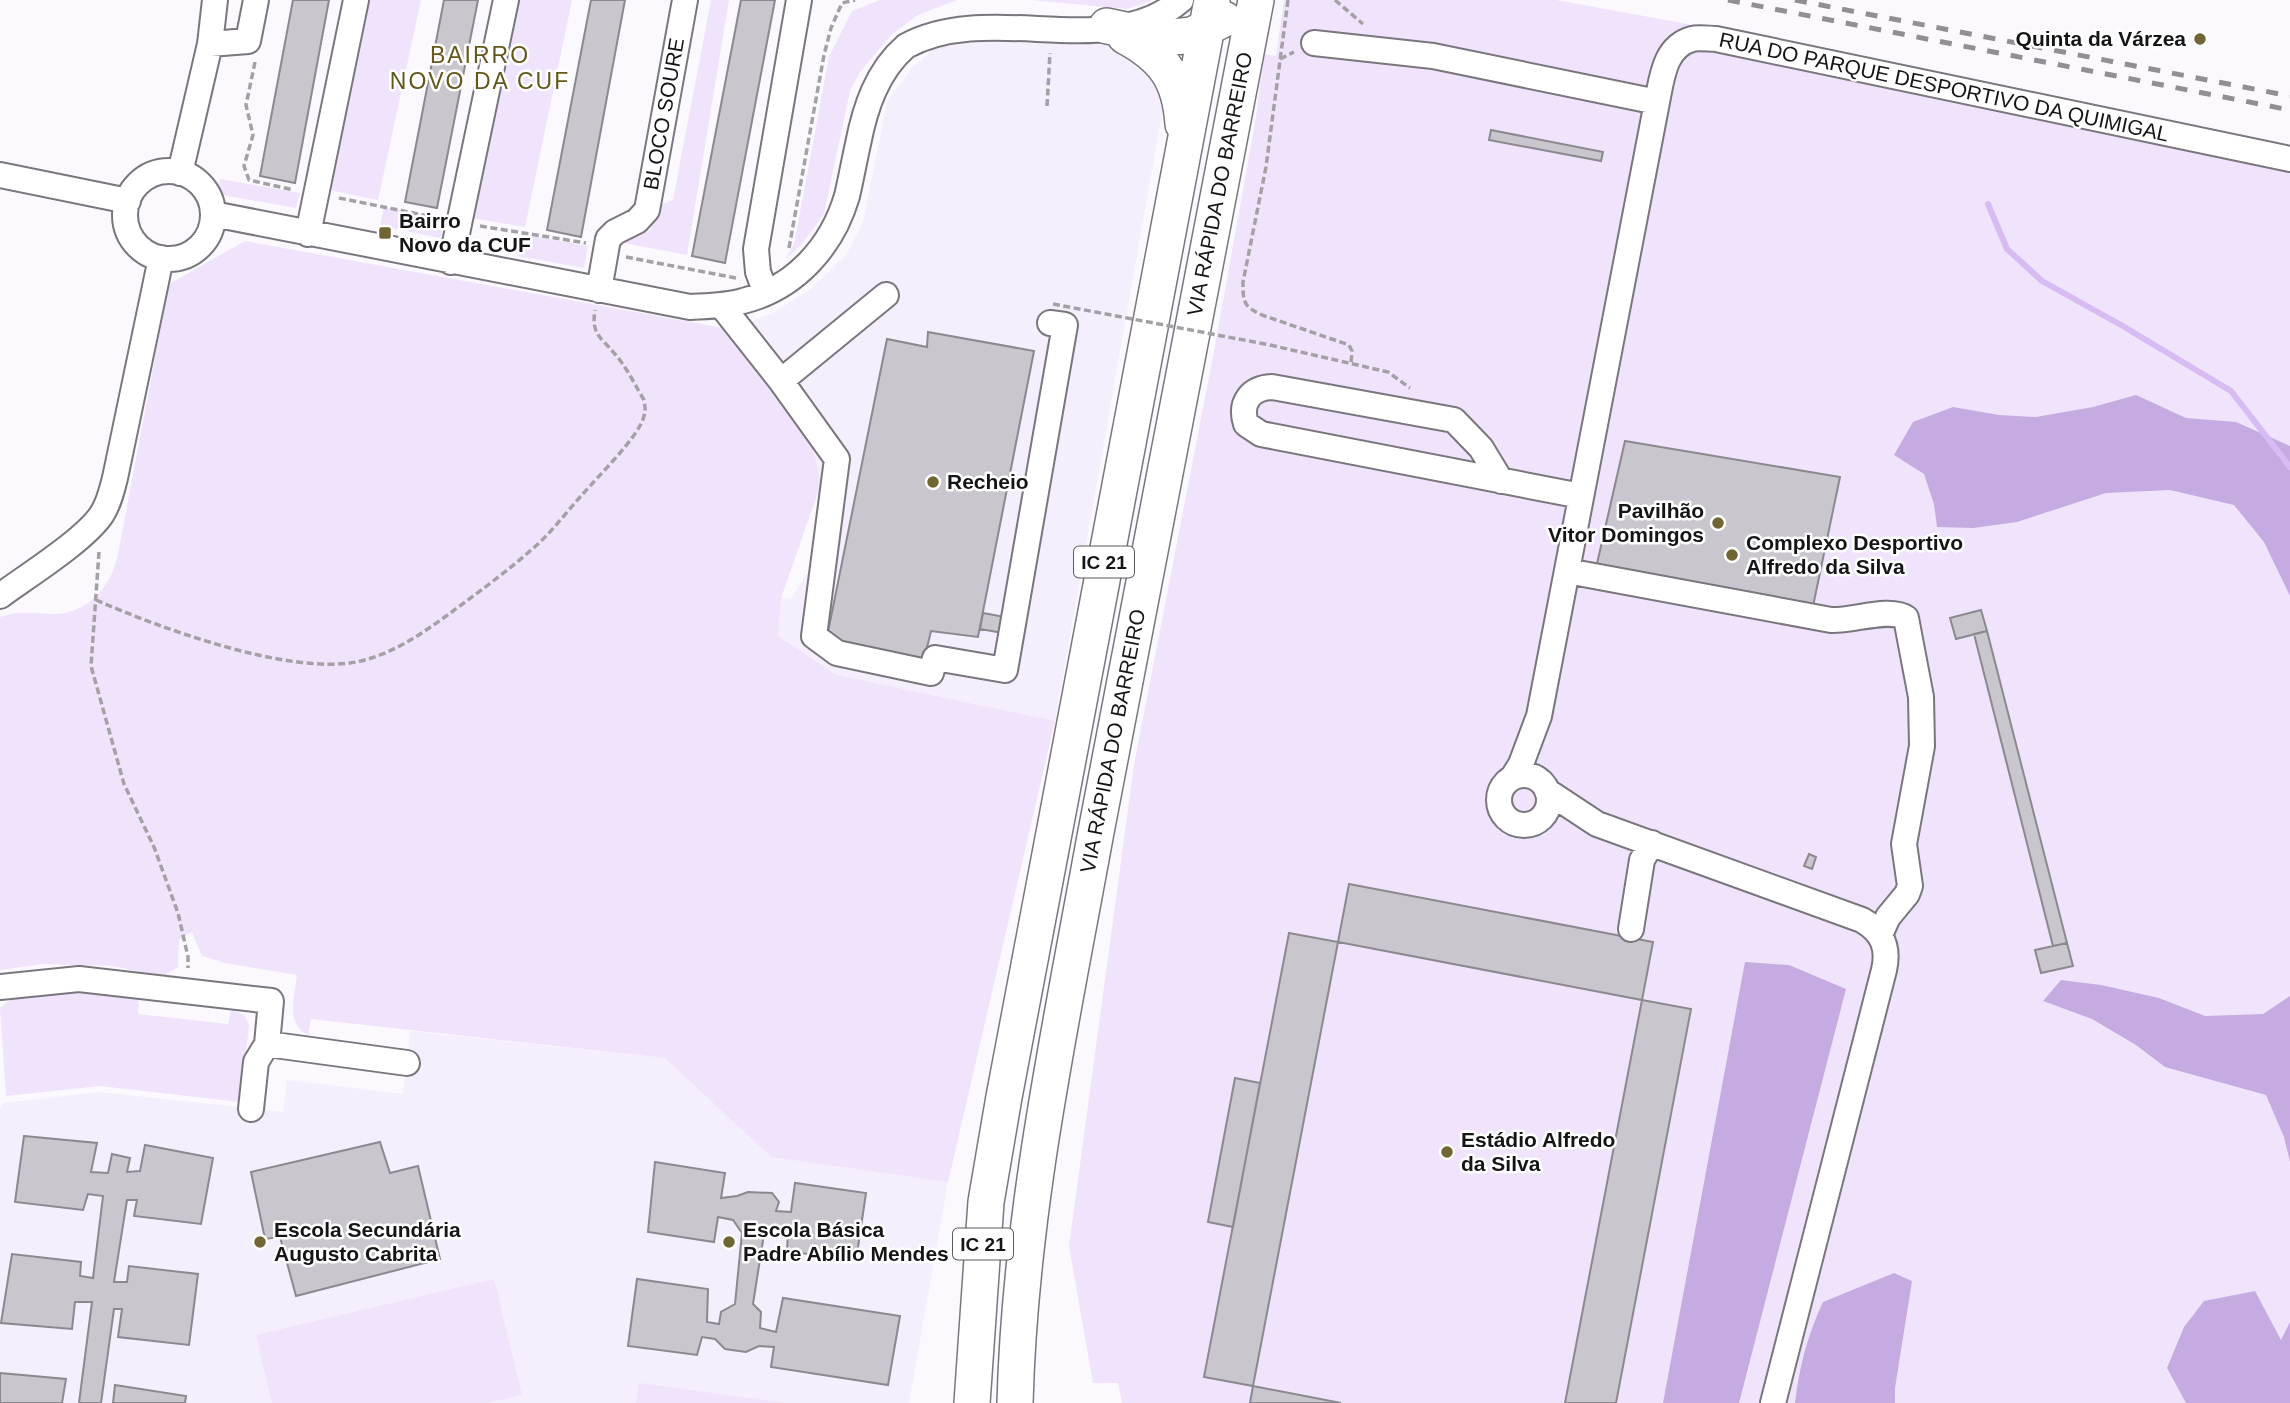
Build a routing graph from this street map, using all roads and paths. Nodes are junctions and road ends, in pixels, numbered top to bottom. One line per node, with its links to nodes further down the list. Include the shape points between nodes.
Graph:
1 (215, 0): 14 (street)
2 (256, 0): 14 (street, via 248,41)
3 (356, 0): 23 (street)
4 (506, 0): 26 (street)
5 (685, 0): 28 (street, BLOCO SOURE, via 647,210 615,232)
6 (799, 0): 32 (street, via 756,250)
7 (1181, 0): 12 (street, via 1155,15)
8 (1250, 0): 11 (highway, via 1232,15)
9 (1256, 0): 59 (highway, VIA RÁPIDA DO BARREIRO / IC 21, via 1047,1097 1024,1253)
10 (1288, 0): 36 (path, via 1266,167 1243,282 1244,300 1262,315 1349,345)
11 (1209, 14): 12 (highway, via 1192,35 1164,38); 19 (highway, VIA RÁPIDA DO BARREIRO / IC 21)
12 (1107, 26): 19 (highway, via 1165,64 1181,100); 32 (street, via 994,15 951,23 907,45 873,91 846,197 824,246 792,280)
13 (1314, 43): 17 (street, via 1433,56)
14 (210, 44): 21 (street)
15 (1050, 50): 18 (path)
16 (257, 53): 23 (path, via 246,105 253,135 244,166 248,180)
17 (1657, 102): 20 (street, RUA DO PARQUE DESPORTIVO DA QUIMIGAL, via 1665,63 1674,51 1692,39 1716,39); 40 (street, RUA DO PARQUE DESPORTIVO DA QUIMIGAL)
18 (1047, 106)
19 (1184, 140): 58 (highway, VIA RÁPIDA DO BARREIRO / IC 21, via 986,1202)
20 (2290, 159)
21 (180, 173): 24 (street, via 148,176); 25 (street, via 200,183)
22 (0, 175): 24 (street)
23 (317, 193): 26 (path); 27 (street)
24 (128, 201): 29 (street, via 125,213 131,237 138,247)
25 (213, 214): 27 (street); 29 (street, via 202,245 183,257)
26 (460, 222): 28 (path, via 584,242); 30 (street)
27 (308, 234): 30 (street)
28 (604, 252): 31 (street)
29 (161, 258): 41 (street, via 115,478)
30 (451, 262): 31 (street)
31 (599, 290): 34 (street, via 690,307); 44 (path, via 595,328 644,400 643,421 541,541 492,583 399,648 356,662 316,665 207,640)
32 (766, 293): 34 (street)
33 (886, 295): 37 (street)
34 (721, 305): 37 (street)
35 (1052, 314): 36 (path, bridge, via 1270,345); 37 (street, via 1065,325 1005,670 934,658 931,673 837,653 814,636 837,459)
36 (1351, 364): 38 (path, via 1388,372)
37 (781, 381)
38 (1410, 388)
39 (1501, 481): 39 (street, via 1481,448 1454,420 1272,387 1259,387 1244,408 1246,424 1261,434); 40 (street)
40 (1581, 496): 42 (street, RUA DO PARQUE DESPORTIVO DA QUIMIGAL)
41 (102, 514): 43 (street, via 63,550); 44 (path)
42 (1567, 571): 45 (street, RUA DO PARQUE DESPORTIVO DA QUIMIGAL); 52 (street, via 1831,620 1887,613 1906,618 1921,697 1922,746 1904,844 1910,886)
43 (0, 596)
44 (96, 600): 54 (path, via 92,666 124,784 178,913 188,957)
45 (1539, 716): 46 (street, RUA DO PARQUE DESPORTIVO DA QUIMIGAL); 47 (street, via 1539,761)
46 (1513, 777): 47 (street, via 1528,775); 48 (street, via 1501,788 1501,811 1520,824)
47 (1545, 787): 48 (street, via 1548,808); 49 (street)
48 (1537, 821): 49 (street)
49 (1597, 824): 50 (street)
50 (1652, 844): 51 (street, via 1642,860); 52 (street, via 1856,918)
51 (1631, 929)
52 (1880, 935): 60 (street, via 1886,951 1884,970)
53 (0, 987): 54 (street, via 79,979)
54 (186, 991): 55 (street, via 271,1001)
55 (267, 1044): 56 (street); 57 (street, via 256,1062)
56 (407, 1063)
57 (251, 1108)
58 (971, 1400)
59 (1015, 1403)
60 (1773, 1403)

